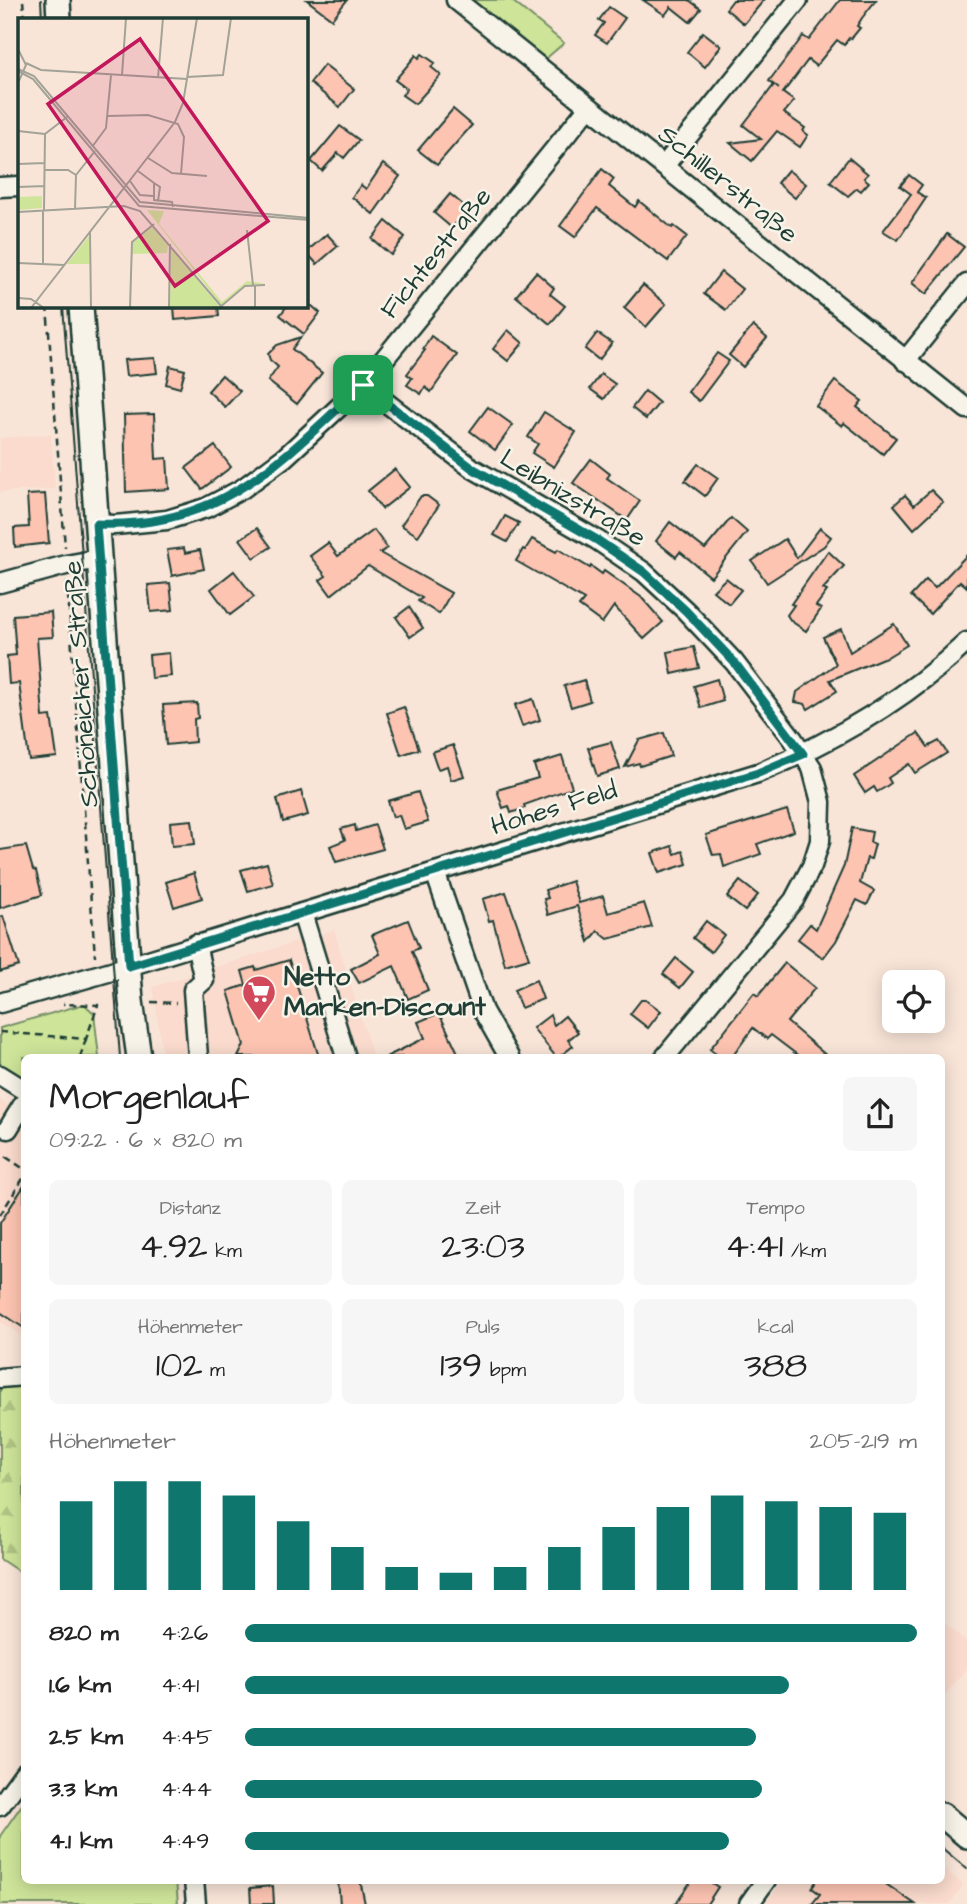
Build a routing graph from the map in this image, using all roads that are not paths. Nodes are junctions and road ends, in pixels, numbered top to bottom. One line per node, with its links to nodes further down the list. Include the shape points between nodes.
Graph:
1 (58, 0): 4 (main road)
2 (456, 0): 5 (street, Schillerstraße)
3 (798, 0): 6 (street)
4 (59, 18)
5 (588, 108): 6 (street, Schillerstraße); 12 (street, Fichtestraße)
6 (664, 166): 11 (street, Schillerstraße)
7 (18, 186): 8 (street)
8 (0, 187)
9 (967, 284): 11 (street)
10 (81, 308): 14 (main road, Schöneicher Straße)
11 (905, 361): 13 (street, Schillerstraße)
12 (363, 385): 14 (street, Fichtestraße, via 285,457 242,489 206,508 167,520); 18 (street, Leibnizstraße, via 472,468 644,572 734,662)
13 (967, 409)
14 (96, 524): 15 (main road, Schöneicher Straße)
15 (99, 559): 16 (street); 22 (main road, Schöneicher Straße)
16 (0, 583)
17 (967, 642): 18 (street, Hohes Feld, via 889,705)
18 (803, 754): 19 (street, Hohes Feld, via 758,773); 28 (street, Leibnizstraße, via 812,768 821,802 820,841 812,866 794,900)
19 (435, 872): 20 (street, Hohes Feld); 27 (street, via 484,1011)
20 (302, 913): 21 (street, Hohes Feld); 26 (street)
21 (196, 944): 22 (street, Hohes Feld); 25 (street, via 204,972 204,979 193,990)
22 (129, 966): 23 (street, Hohes Feld); 24 (main road, Schöneicher Straße)
23 (0, 1003)
24 (139, 1054)
25 (198, 1054)
26 (345, 1054)
27 (507, 1054)
28 (667, 1054)
29 (0, 1075): 30 (street)
30 (21, 1088)
31 (21, 1108): 32 (street)
32 (8, 1129)
33 (21, 1376): 34 (street)
34 (0, 1378)
35 (21, 1777): 36 (street)
36 (0, 1806)
37 (945, 1818): 38 (main road)
38 (967, 1836)
39 (194, 1884): 41 (street)
40 (763, 1884): 42 (street)
41 (196, 1904)
42 (749, 1904)

